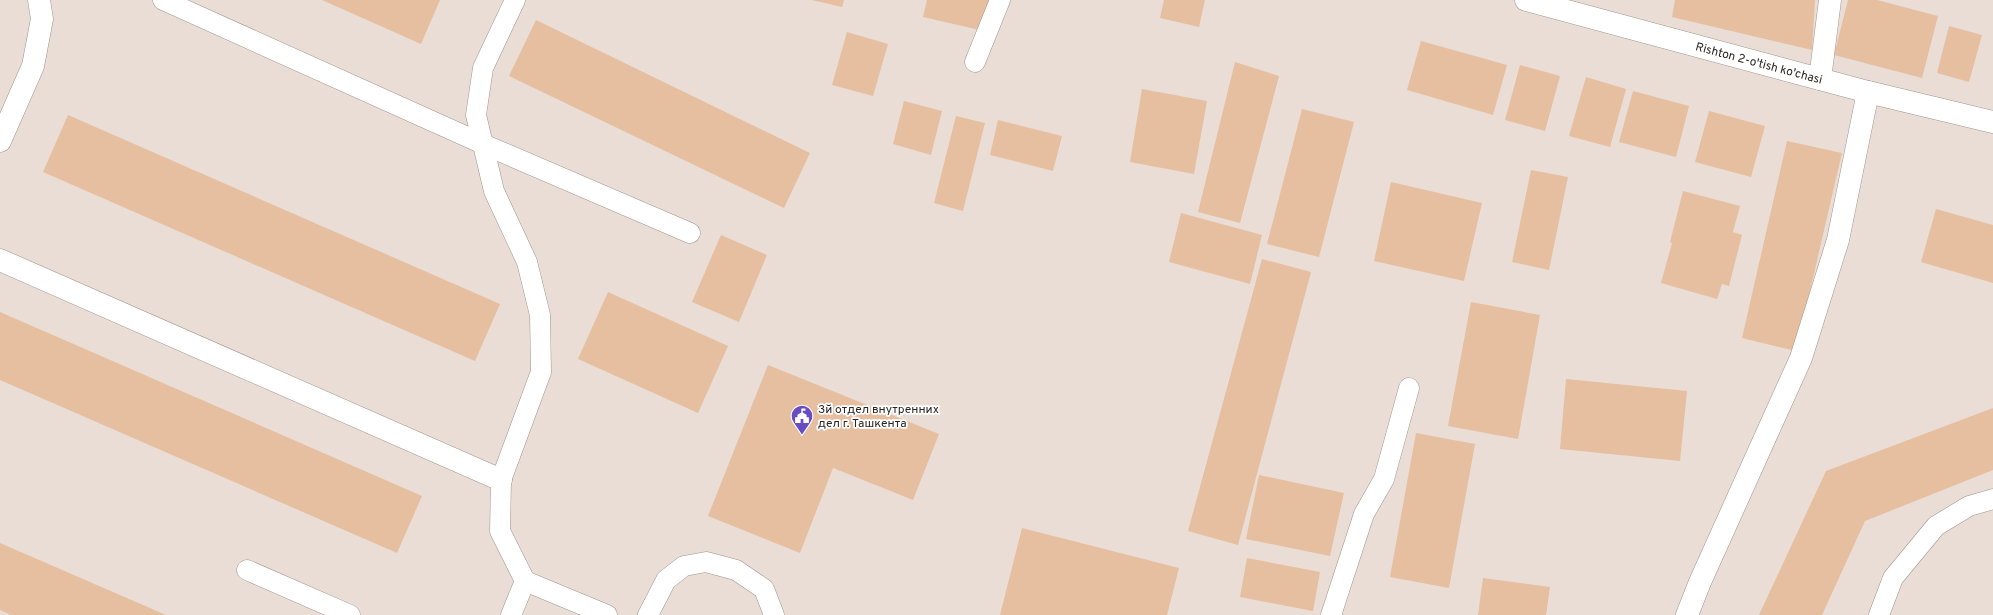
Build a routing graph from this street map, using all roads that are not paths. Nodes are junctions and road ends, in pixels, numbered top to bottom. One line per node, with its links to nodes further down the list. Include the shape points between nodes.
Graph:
1 (40, 0): 11 (street, via 42,19 33,66)
2 (163, 0): 12 (lane)
3 (515, 0): 12 (lane, via 483,68 476,115)
4 (1000, 0): 7 (lane)
5 (1526, 0): 8 (street, Rishton 2-o'tish ko'chasi)
6 (1830, 0): 8 (street)
7 (975, 62)
8 (1820, 79): 9 (street, Rishton 2-o'tish ko'chasi)
9 (1868, 92): 10 (street, Rishton 2-o'tish ko'chasi); 26 (street, via 1838,240 1801,358)
10 (1993, 122)
11 (0, 141)
12 (483, 144): 13 (lane); 16 (lane, via 494,191 527,262 540,315 541,372)
13 (690, 233)
14 (0, 260): 16 (street)
15 (1409, 388): 25 (lane, via 1384,479 1364,514)
16 (501, 480): 19 (lane, via 500,531)
17 (1993, 499): 27 (lane, via 1969,506 1936,526 1893,578)
18 (247, 570): 20 (lane)
19 (525, 581): 21 (lane); 22 (lane)
20 (350, 615)
21 (511, 615)
22 (607, 615)
23 (648, 615): 24 (lane, via 666,580 684,566 706,562 736,570 764,589)
24 (774, 615)
25 (1331, 615)
26 (1687, 615)
27 (1879, 615)

